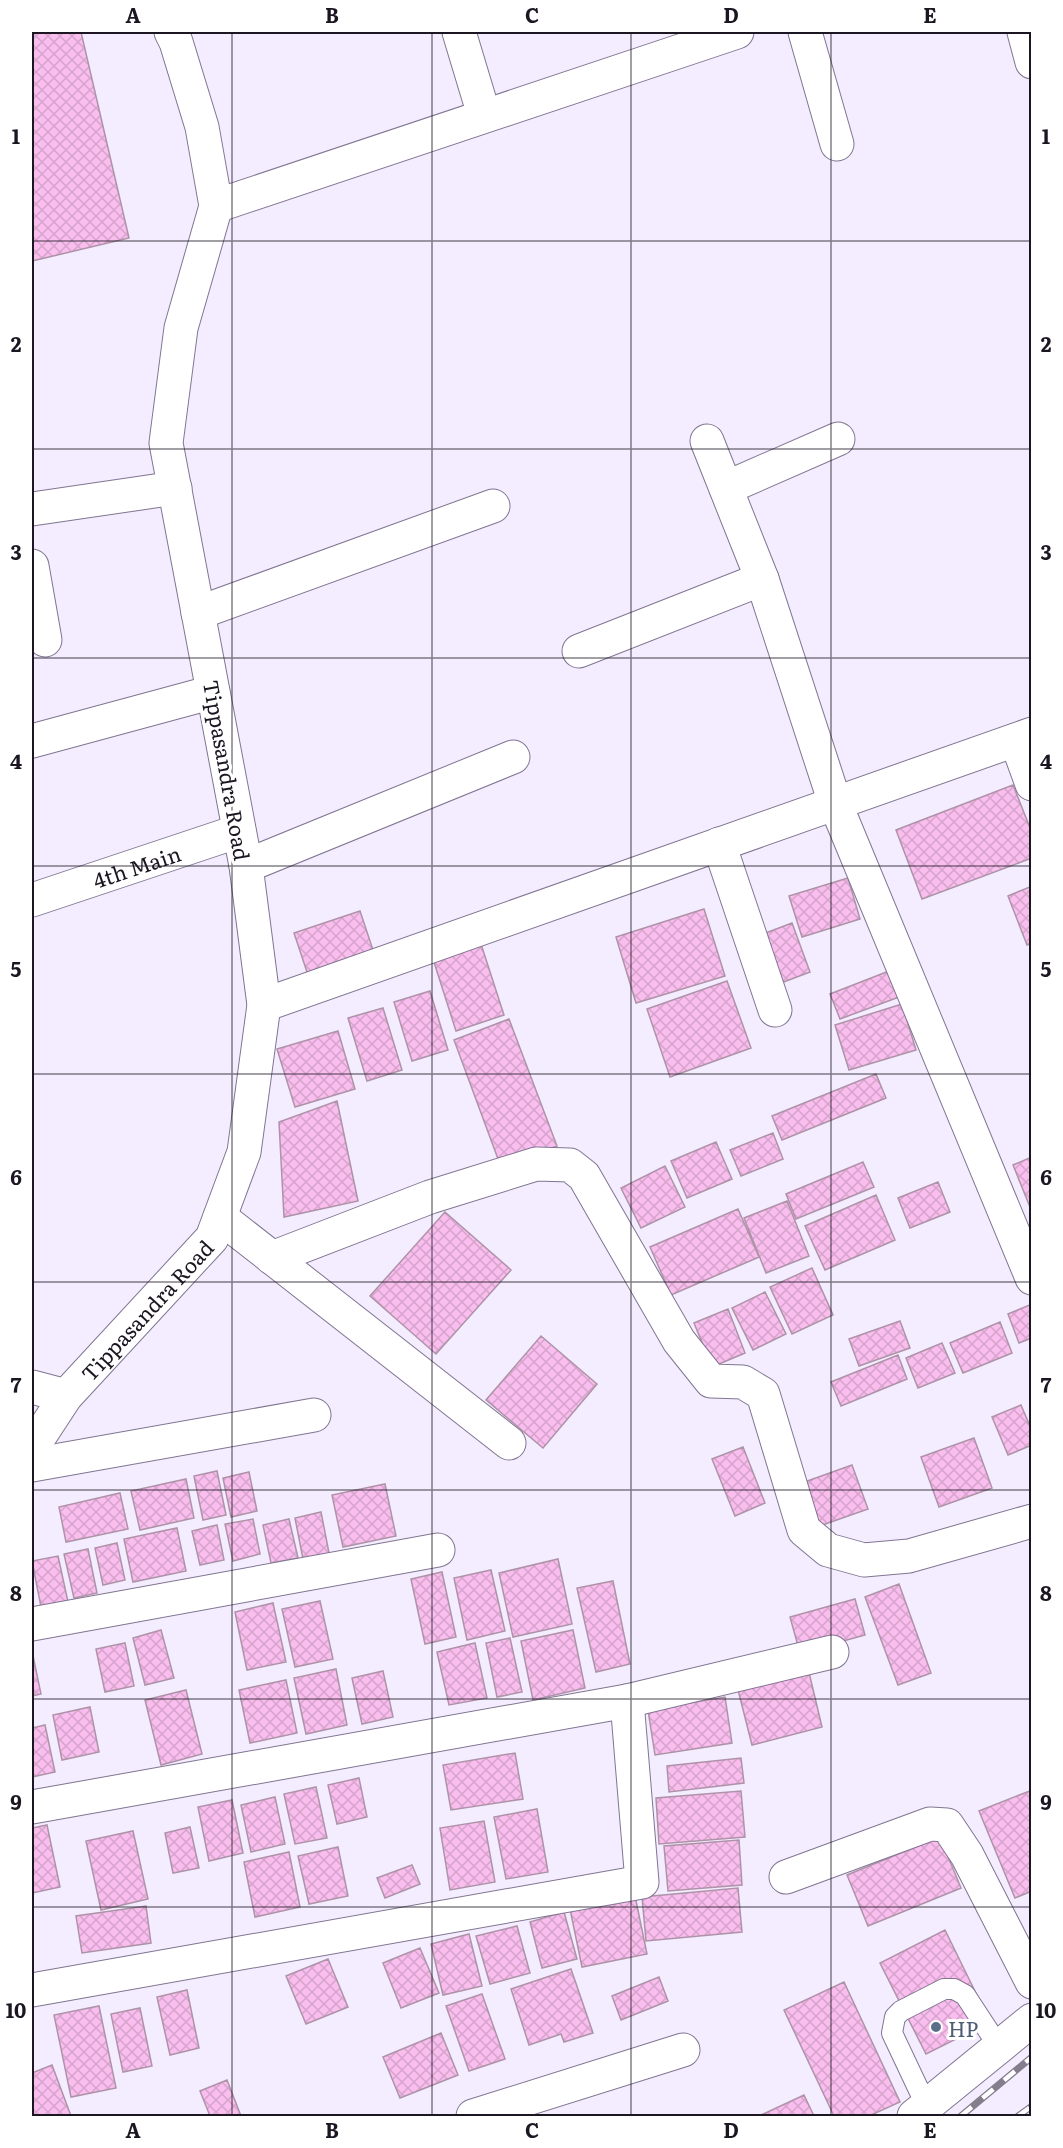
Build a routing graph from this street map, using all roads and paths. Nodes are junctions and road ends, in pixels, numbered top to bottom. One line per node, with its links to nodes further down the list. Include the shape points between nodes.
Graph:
1 (171, 32): 9 (main road, Tippasandra Road, via 202,127)
2 (459, 32): 7 (main road)
3 (737, 32): 7 (main road)
4 (805, 32): 8 (main road)
5 (1024, 32): 6 (main road)
6 (1032, 62)
7 (484, 115): 9 (main road)
8 (837, 144)
9 (216, 207): 12 (main road, Tippasandra Road, via 181,328 166,443)
10 (838, 439): 13 (main road)
11 (707, 441): 13 (main road)
12 (175, 488): 15 (main road); 18 (main road, Tippasandra Road)
13 (726, 488): 17 (main road)
14 (493, 506): 18 (main road)
15 (32, 509)
16 (32, 566): 19 (main road)
17 (762, 579): 20 (main road); 26 (main road)
18 (198, 613): 21 (main road, Tippasandra Road)
19 (45, 640)
20 (579, 651)
21 (213, 692): 23 (main road); 27 (main road, Tippasandra Road)
22 (1024, 737): 25 (main road); 26 (main road)
23 (32, 741)
24 (513, 757): 29 (main road)
25 (1032, 784)
26 (835, 804): 28 (main road); 35 (main road)
27 (239, 831): 29 (main road, Tippasandra Road); 30 (main road, 4th Main)
28 (719, 844): 31 (main road); 32 (main road)
29 (246, 867): 31 (main road, Tippasandra Road)
30 (32, 900)
31 (264, 1005): 33 (main road, Tippasandra Road, via 244,1152)
32 (775, 1010)
33 (220, 1217): 34 (main road); 37 (main road, Tippasandra Road, via 212,1238)
34 (272, 1258): 39 (main road); 42 (main road, via 430,1197 514,1170 536,1164 570,1165 584,1176 679,1341 711,1381 743,1382 763,1394 804,1530 828,1550 864,1560 909,1556)
35 (1032, 1278)
36 (32, 1388): 37 (main road)
37 (66, 1396): 40 (main road, Tippasandra Road)
38 (314, 1415): 41 (main road)
39 (509, 1443)
40 (32, 1448)
41 (32, 1465)
42 (1032, 1521)
43 (438, 1550): 44 (main road)
44 (32, 1624)
45 (832, 1652): 46 (main road)
46 (627, 1701): 47 (main road); 50 (main road, via 642,1882)
47 (32, 1808)
48 (786, 1877): 49 (main road, via 930,1824 947,1825 967,1855)
49 (1032, 1982)
50 (32, 1990)
51 (1032, 2020): 52 (main road)
52 (999, 2046): 54 (main road); 54 (lane, via 965,1995 954,1989 944,1989 901,2010 895,2017 892,2033)
53 (683, 2050): 55 (main road)
54 (920, 2111)
55 (487, 2114)

